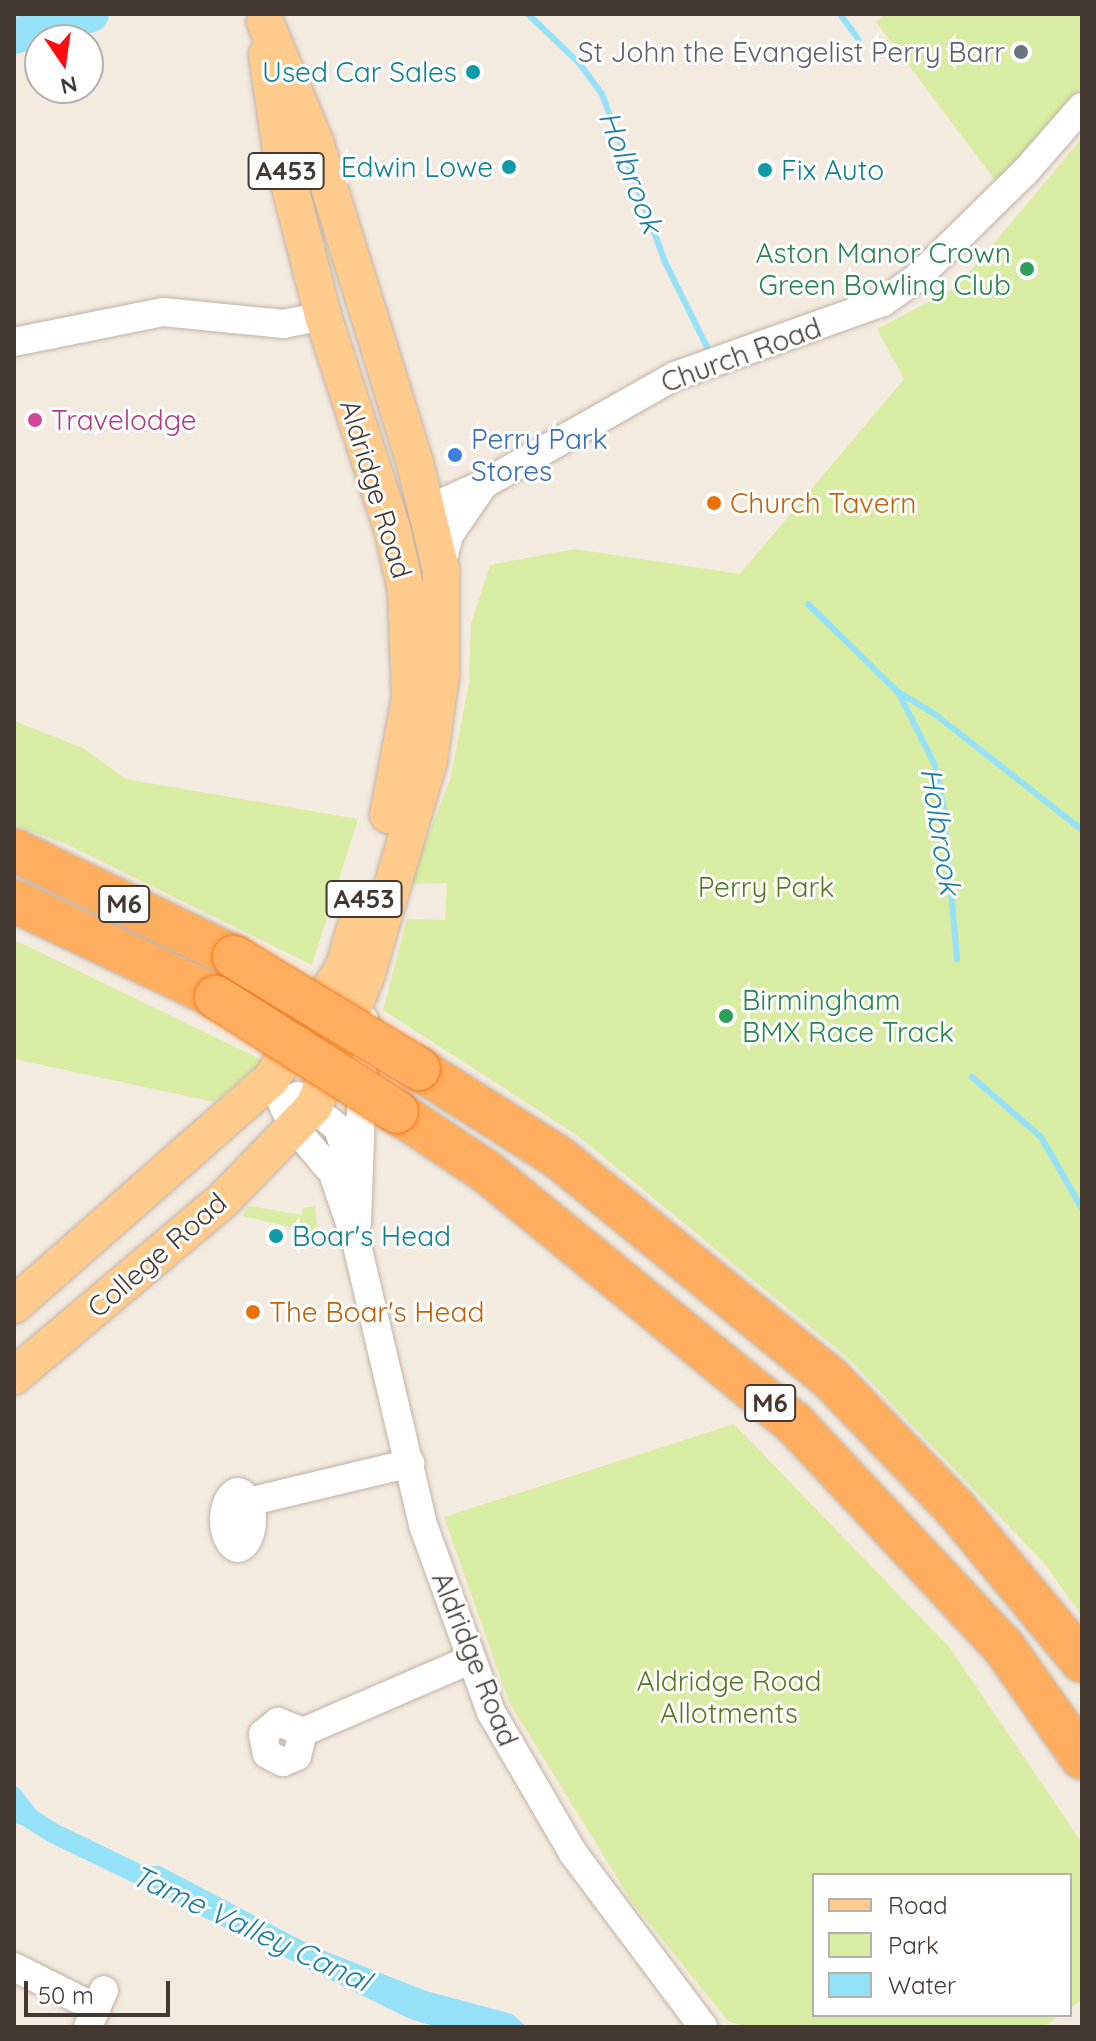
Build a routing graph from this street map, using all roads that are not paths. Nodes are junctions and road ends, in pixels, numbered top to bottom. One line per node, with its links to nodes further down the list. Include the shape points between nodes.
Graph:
1 (264, 18): 3 (main road, Aldridge Road / A453, via 315,142); 4 (main road, Aldridge Road / A453, via 282,156)
2 (1082, 107): 6 (street, Church Road, via 1025,172 883,302 713,363 625,402)
3 (364, 306): 4 (main road); 7 (main road, Aldridge Road / A453)
4 (323, 316): 5 (street, via 283,324 163,312); 9 (main road, Aldridge Road / A453, via 392,528)
5 (14, 342)
6 (484, 484): 7 (street, Church Road); 8 (street, Church Road, via 449,535)
7 (426, 510): 8 (main road, Aldridge Road / A453); 9 (main road, via 414,523)
8 (441, 570): 12 (main road, Aldridge Road / A453, via 441,675 429,760)
9 (406, 589): 13 (main road, Aldridge Road / A453, via 410,699 399,774 376,860 344,967 299,1044)
10 (14, 850): 23 (highway, M6, bridge, via 234,957 558,1157 830,1378 955,1508)
11 (14, 901): 25 (highway, M6, bridge, via 216,997 487,1172 794,1423 1003,1646)
12 (366, 976): 14 (main road, Aldridge Road / A453); 15 (street, Aldridge Road)
13 (271, 1079): 14 (street, Aldridge Road); 18 (main road, College Road / A453)
14 (304, 1116): 15 (street, Aldridge Road, via 338,1128); 16 (street, Aldridge Road, via 333,1173); 17 (main road, College Road / A453, via 224,1199)
15 (358, 1193): 16 (street, Aldridge Road)
16 (356, 1241): 20 (street, Aldridge Road)
17 (154, 1256): 18 (main road, via 134,1228); 19 (main road, College Road / A453)
18 (14, 1307)
19 (14, 1376)
20 (410, 1463): 21 (street); 22 (street, Aldridge Road, via 423,1525)
21 (248, 1502)
22 (469, 1660): 24 (street); 28 (street, Aldridge Road, via 527,1781)
23 (1082, 1661)
24 (303, 1732)
25 (1082, 1758)
26 (14, 1967): 27 (street)
27 (96, 2008)
28 (703, 2027)

